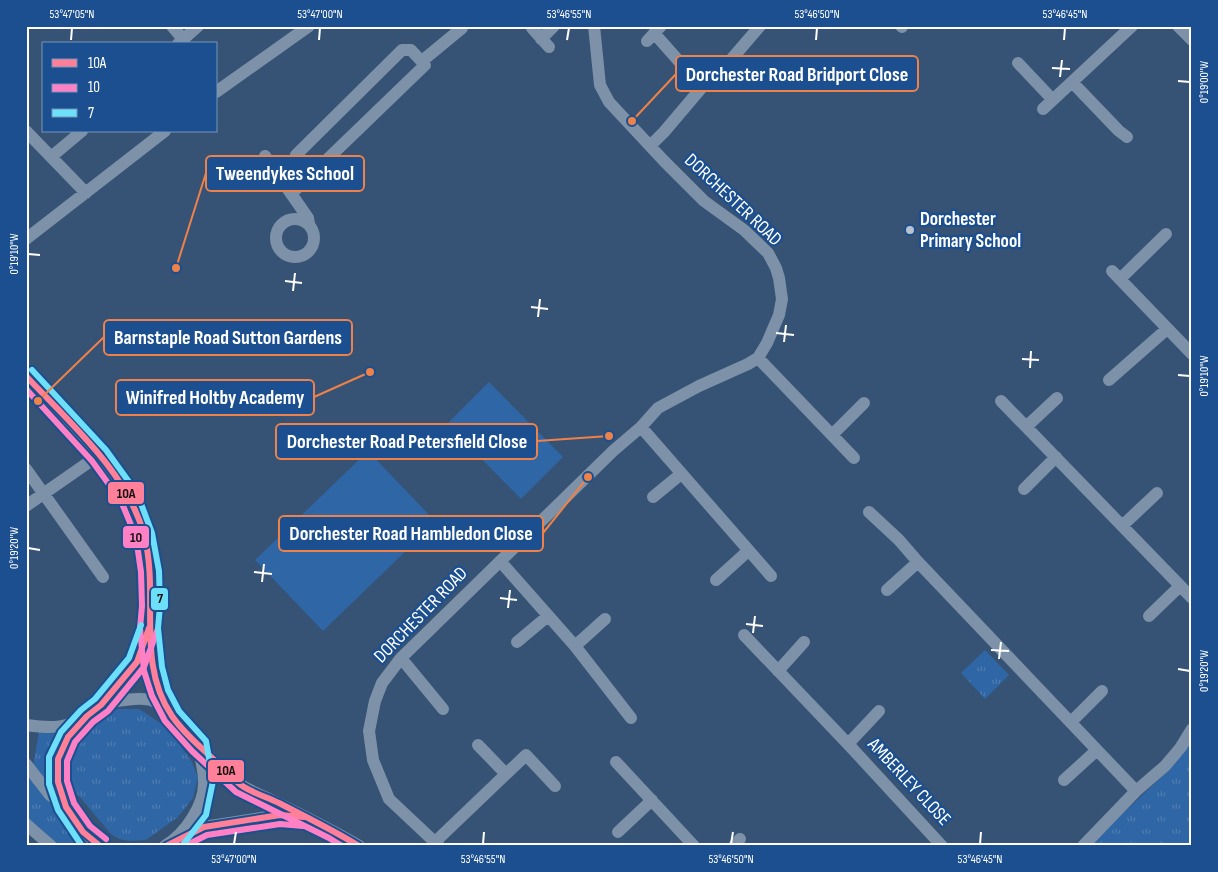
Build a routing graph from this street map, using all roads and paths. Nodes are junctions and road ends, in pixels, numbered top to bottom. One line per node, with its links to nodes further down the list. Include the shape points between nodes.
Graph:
1 (172, 26): 13 (street)
2 (198, 26): 13 (street)
3 (309, 26): 18 (street)
4 (554, 26): 10 (street, via 545,43)
5 (594, 26): 23 (street, DORCHESTER ROAD, via 600,85 609,102)
6 (760, 26): 17 (street, via 723,69)
7 (1132, 26): 16 (street)
8 (1178, 26): 12 (street)
9 (462, 28): 14 (street)
10 (532, 28)
11 (654, 33): 17 (street)
12 (1192, 40)
13 (181, 41)
14 (422, 61): 26 (street, via 425,65); 26 (street, via 410,50 402,50 296,155 295,159)
15 (1018, 63): 16 (street, via 1048,104)
16 (1072, 82): 21 (street)
17 (703, 86): 23 (street)
18 (218, 91)
19 (81, 132): 25 (street)
20 (164, 132): 27 (street)
21 (1127, 137)
22 (29, 140): 25 (street)
23 (650, 146): 34 (street, DORCHESTER ROAD, via 704,201 744,230 768,253 776,268 782,299 779,315)
24 (265, 156): 28 (street)
25 (52, 157): 27 (street)
26 (311, 175): 28 (street)
27 (86, 193): 31 (street)
28 (291, 194): 29 (street)
29 (309, 224)
30 (1166, 234): 32 (street, via 1116,275)
31 (26, 239)
32 (1168, 329): 33 (street); 36 (street)
33 (1192, 354)
34 (758, 358): 40 (street, DORCHESTER ROAD, via 658,408); 42 (street)
35 (26, 376): 43 (street)
36 (1110, 380)
37 (1057, 398): 41 (street)
38 (1001, 402): 41 (street)
39 (864, 403): 42 (street)
40 (641, 427): 47 (street); 56 (street, DORCHESTER ROAD)
41 (1026, 427): 44 (street)
42 (832, 435): 45 (street)
43 (99, 455): 50 (street); 67 (street, via 129,497 144,535 150,571)
44 (1056, 457): 48 (street); 54 (street)
45 (854, 458)
46 (26, 469): 50 (street)
47 (680, 474): 51 (street); 55 (street)
48 (1024, 490)
49 (1157, 493): 54 (street)
50 (44, 494): 52 (street); 59 (street)
51 (653, 497)
52 (26, 506)
53 (869, 512): 57 (street)
54 (1122, 526): 61 (street)
55 (748, 551): 58 (street); 60 (street)
56 (500, 561): 64 (street); 72 (street, DORCHESTER ROAD)
57 (918, 562): 62 (street); 81 (street)
58 (771, 576)
59 (103, 577)
60 (716, 580)
61 (1180, 586): 63 (street); 65 (street)
62 (887, 590)
63 (1192, 598)
64 (548, 616): 69 (street); 71 (street)
65 (1149, 616)
66 (605, 619): 71 (street)
67 (150, 628): 75 (street, via 137,662); 79 (street, via 152,669)
68 (744, 635): 73 (street, AMBERLEY CLOSE)
69 (517, 642)
70 (804, 642): 73 (street)
71 (575, 646): 80 (street)
72 (401, 658): 76 (street); 101 (street, DORCHESTER ROAD, via 382,683 375,701 369,731 373,760 389,799)
73 (778, 671): 84 (street, AMBERLEY CLOSE)
74 (1102, 691): 81 (street)
75 (101, 705): 78 (street); 79 (street, via 132,699 152,700)
76 (443, 709)
77 (880, 711): 84 (street, AMBERLEY CLOSE)
78 (87, 716): 82 (street, via 52,728); 95 (street, via 68,737 58,759 58,782)
79 (172, 716): 85 (street)
80 (631, 718)
81 (1071, 722): 87 (street)
82 (26, 725)
83 (1192, 729): 93 (street, via 1165,766)
84 (848, 744): 107 (street, AMBERLEY CLOSE)
85 (198, 745): 96 (street, via 241,785); 100 (street, via 204,782 198,811)
86 (478, 745): 90 (street)
87 (1097, 750): 91 (street); 93 (street)
88 (616, 762): 94 (street)
89 (26, 764): 95 (street, via 50,794)
90 (506, 774): 92 (street, via 526,755); 101 (street)
91 (1064, 780)
92 (555, 786)
93 (1136, 791): 108 (street)
94 (652, 800): 99 (street); 106 (street)
95 (66, 807): 98 (street)
96 (305, 817): 100 (street, via 280,815 204,827); 105 (street)
97 (26, 824): 102 (street)
98 (83, 832): 103 (street); 104 (street)
99 (618, 832)
100 (170, 843)
101 (437, 844)
102 (51, 846)
103 (93, 846)
104 (100, 846)
105 (359, 846)
106 (694, 846)
107 (942, 846)
108 (1083, 846)

